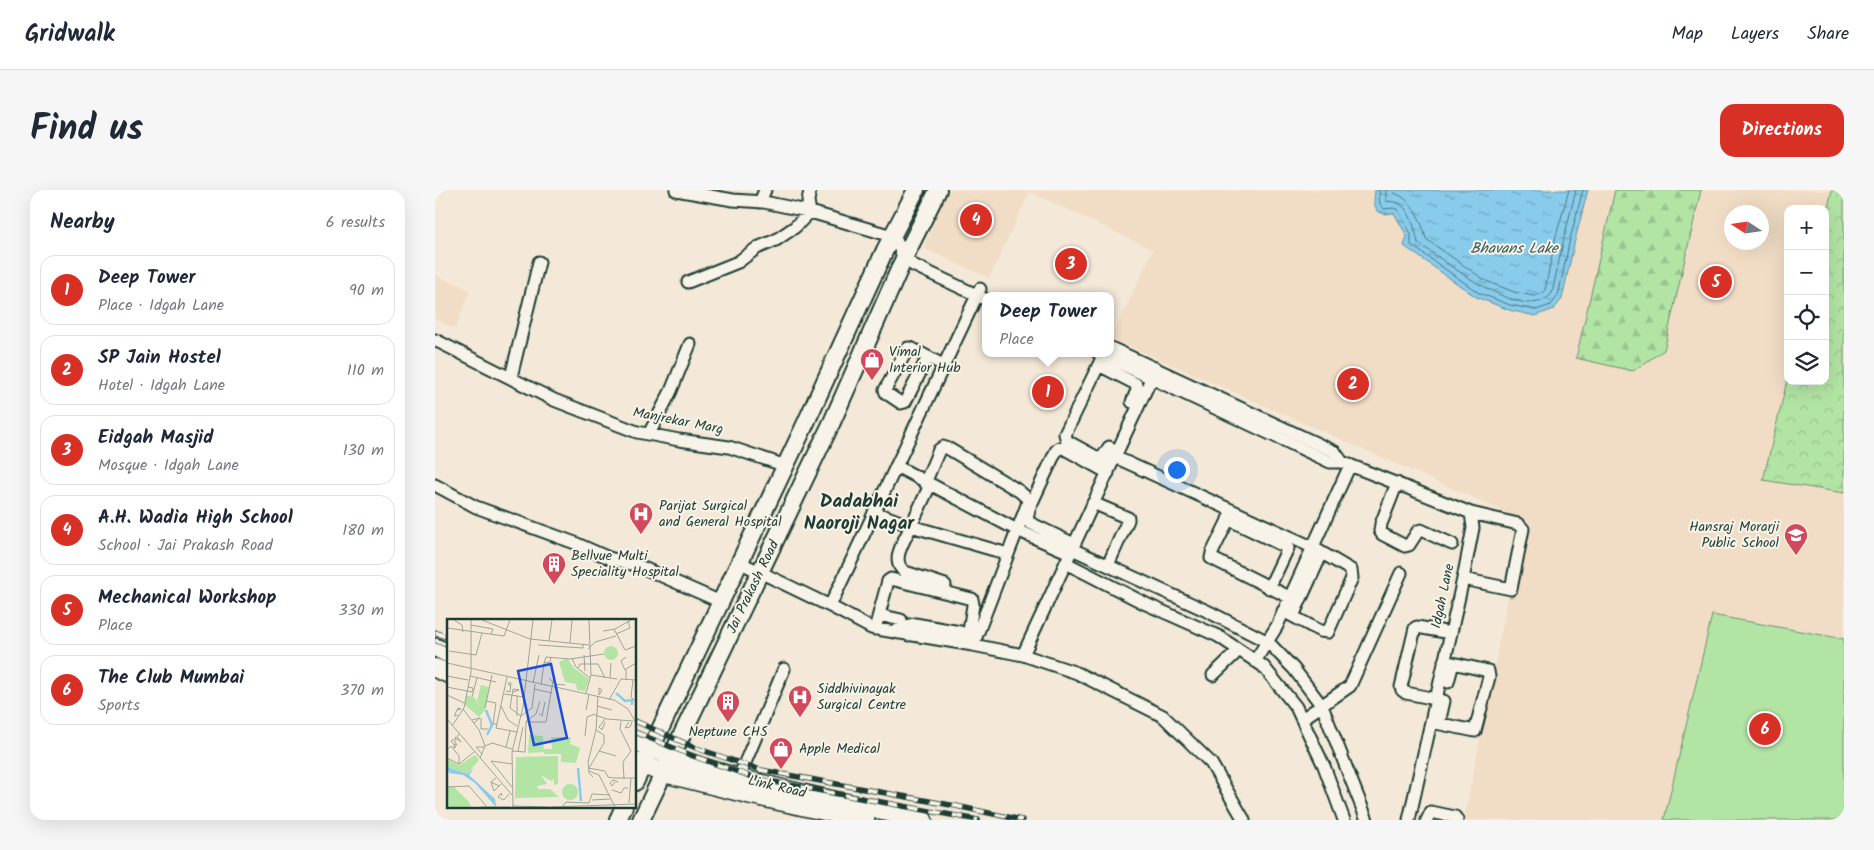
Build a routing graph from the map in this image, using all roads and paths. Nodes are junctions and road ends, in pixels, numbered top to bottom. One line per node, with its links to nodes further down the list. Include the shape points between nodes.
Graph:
1 (676, 190): 6 (street)
2 (765, 190): 6 (street)
3 (810, 190): 7 (street)
4 (916, 190): 8 (main road, Jai Prakash Road)
5 (938, 190): 9 (main road, Jai Prakash Road)
6 (760, 202): 7 (street)
7 (810, 212): 8 (street); 11 (street, via 777,240 757,248 738,262)
8 (892, 236): 9 (street); 29 (main road, Jai Prakash Road)
9 (907, 259): 12 (street, via 913,265); 46 (main road, Jai Prakash Road)
10 (539, 262): 22 (street)
11 (688, 282)
12 (981, 294): 19 (street)
13 (435, 340): 22 (street, Manjrekar Marg)
14 (690, 344): 26 (street)
15 (929, 357): 15 (street, via 908,348 886,393 901,403 905,402); 19 (street)
16 (1102, 357): 27 (street, via 1065,434 1067,441)
17 (1106, 357): 21 (street)
18 (1111, 357): 20 (street)
19 (943, 365): 30 (street)
20 (1156, 368): 23 (street); 25 (street)
21 (1131, 376): 23 (street); 24 (street, via 1137,390)
22 (511, 377): 26 (street, Manjrekar Marg, via 554,400)
23 (1151, 379): 25 (street); 27 (street)
24 (1131, 404)
25 (1229, 408): 28 (street, via 1286,435 1335,452)
26 (649, 434): 29 (street, Manjrekar Marg, via 729,447)
27 (1109, 460): 34 (street); 37 (street); 42 (street, via 1059,448 1029,509 1027,520)
28 (1346, 464): 32 (street); 41 (street)
29 (786, 466): 44 (main road, Jai Prakash Road)
30 (896, 466): 31 (street); 35 (street)
31 (928, 484): 38 (street); 39 (street); 39 (street, via 939,450 949,449 1028,499)
32 (1397, 484): 36 (street); 40 (street, via 1381,524 1382,534 1405,546 1421,530)
33 (435, 485): 54 (street, via 476,508 609,558 639,566)
34 (1093, 504): 42 (street); 45 (street, via 1129,520)
35 (874, 512): 38 (street); 56 (street)
36 (1471, 513): 48 (street, Idgah Lane, via 1473,528); 48 (street, via 1523,528 1511,589)
37 (1230, 515): 41 (street); 51 (street, via 1288,548); 51 (street, via 1211,558)
38 (911, 526): 43 (street); 53 (street, via 900,550 900,568)
39 (1017, 530): 42 (street); 43 (street)
40 (1452, 544)
41 (1317, 550): 52 (street); 57 (street); 57 (street, via 1352,572 1331,628 1328,632 1320,631)
42 (1070, 552): 45 (street); 49 (street); 67 (street)
43 (1007, 554): 53 (street)
44 (739, 562): 46 (street); 54 (main road, Jai Prakash Road)
45 (1113, 567): 49 (street); 50 (street)
46 (760, 572): 56 (street); 81 (main road, Jai Prakash Road)
47 (1401, 573): 76 (street, via 1350,686)
48 (1463, 578): 61 (street, Idgah Lane)
49 (1110, 585): 55 (street)
50 (1154, 586): 55 (street); 62 (street)
51 (1269, 588): 52 (street)
52 (1289, 597): 57 (street)
53 (990, 599): 63 (street)
54 (721, 602): 80 (main road, Jai Prakash Road)
55 (1146, 604): 65 (street, via 1218,636)
56 (830, 606): 59 (street)
57 (1288, 613): 62 (street)
58 (879, 615): 59 (street); 60 (street, via 891,617); 63 (street, via 887,583 891,579 969,598 973,605)
59 (875, 629): 60 (street)
60 (899, 633): 63 (street, via 925,632)
61 (1451, 633): 69 (street, Idgah Lane); 75 (street, via 1415,628 1401,687 1406,693)
62 (1268, 642): 68 (street); 76 (street)
63 (967, 644): 67 (street)
64 (435, 647): 66 (main road)
65 (1239, 650): 68 (street); 73 (street)
66 (447, 653)
67 (1023, 656): 91 (street, via 1077,673 1163,716 1211,763)
68 (1255, 661): 77 (street, via 1263,666 1296,706)
69 (1448, 662): 74 (street); 75 (street, Idgah Lane); 78 (street, via 1488,671 1489,677 1475,731)
70 (435, 668): 72 (main road)
71 (783, 669): 85 (street)
72 (447, 673)
73 (1213, 675)
74 (1448, 682)
75 (1440, 700): 78 (street, Idgah Lane)
76 (1322, 706): 77 (street); 93 (street)
77 (1301, 719): 92 (street, via 1324,766)
78 (1435, 722): 94 (street, Idgah Lane)
79 (636, 741): 80 (main road, Link Road)
80 (652, 748): 81 (main road, Link Road); 82 (main road, Jai Prakash Road)
81 (672, 756): 83 (main road, Jai Prakash Road); 85 (main road, Link Road)
82 (639, 764): 83 (main road, Link Road); 84 (main road, Jai Prakash Road)
83 (664, 773): 85 (main road, Link Road); 88 (main road, Jai Prakash Road)
84 (636, 778)
85 (736, 784): 89 (main road, Link Road); 90 (main road, Link Road, via 755,782)
86 (623, 808): 87 (main road)
87 (618, 820)
88 (641, 820)
89 (865, 820)
90 (923, 820)
91 (1244, 820)
92 (1344, 820)
93 (1367, 820)
94 (1409, 820)
95 (1427, 820): 96 (street, via 1431,812)
96 (1457, 820)

